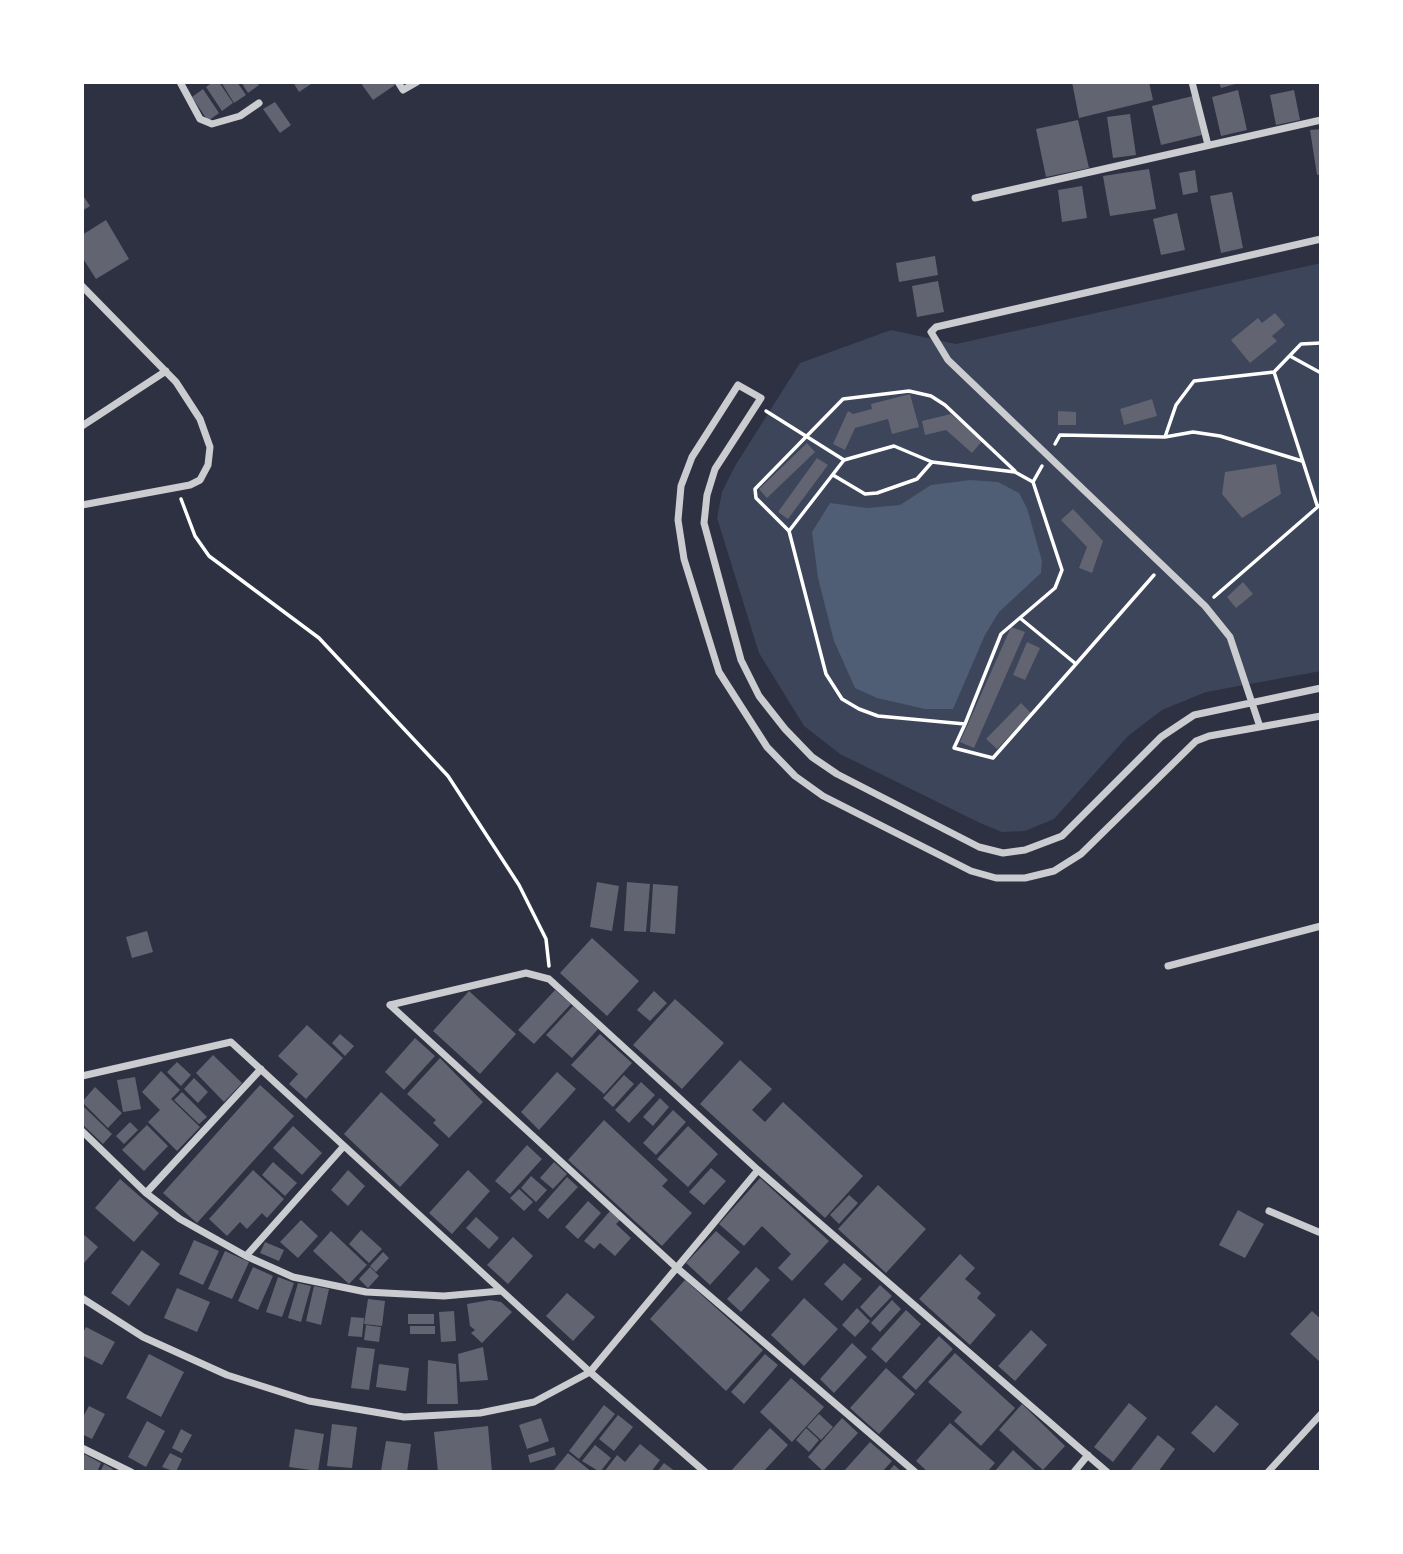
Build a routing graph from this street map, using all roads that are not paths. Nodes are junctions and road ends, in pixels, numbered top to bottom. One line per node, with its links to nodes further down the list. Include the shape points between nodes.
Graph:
1 (180, 82): 5 (street, via 200,119 212,124 240,116)
2 (398, 82): 3 (street, via 403,90)
3 (417, 82)
4 (1192, 82): 7 (street)
5 (259, 103)
6 (1321, 120): 7 (street)
7 (1208, 145): 8 (street)
8 (975, 198)
9 (1321, 239): 16 (street, via 936,327 931,332 948,360 1205,606 1230,637)
10 (82, 286): 11 (street)
11 (85, 295): 12 (street)
12 (166, 371): 13 (street); 14 (street, via 200,419 210,447 208,466 200,480)
13 (82, 426)
14 (82, 505)
15 (1321, 688): 16 (street)
16 (1251, 701): 18 (street); 18 (street, via 1179,723 1062,835 1025,850 1003,853 979,847 812,757 760,696 741,660 704,523 715,469 761,398 738,385 692,457 681,486 678,520 684,559 719,672 766,747 823,796 971,871 996,878 1054,871 1081,854 1196,741)
17 (1321, 716): 18 (street)
18 (1260, 727)
19 (1321, 926): 20 (street)
20 (1168, 966)
21 (261, 1069): 22 (street, via 231,1042); 24 (street); 26 (street)
22 (82, 1076)
23 (82, 1131): 26 (street)
24 (344, 1146): 29 (street); 31 (street)
25 (758, 1170): 30 (street); 30 (street, via 549,979 526,972 390,1005); 36 (street)
26 (146, 1193): 29 (street, via 180,1219)
27 (1269, 1210): 28 (street)
28 (1321, 1233)
29 (246, 1256): 31 (street, via 293,1277 366,1292 444,1296)
30 (677, 1268): 33 (street); 39 (street)
31 (501, 1291): 33 (street)
32 (82, 1298): 33 (street, via 142,1338 227,1375 309,1401 404,1417 480,1413 534,1402)
33 (590, 1372): 38 (street)
34 (1321, 1414): 42 (street)
35 (82, 1448): 37 (street)
36 (1088, 1455): 40 (street); 41 (street)
37 (131, 1472)
38 (705, 1472)
39 (915, 1472)
40 (1074, 1472)
41 (1107, 1472)
42 (1268, 1472)

